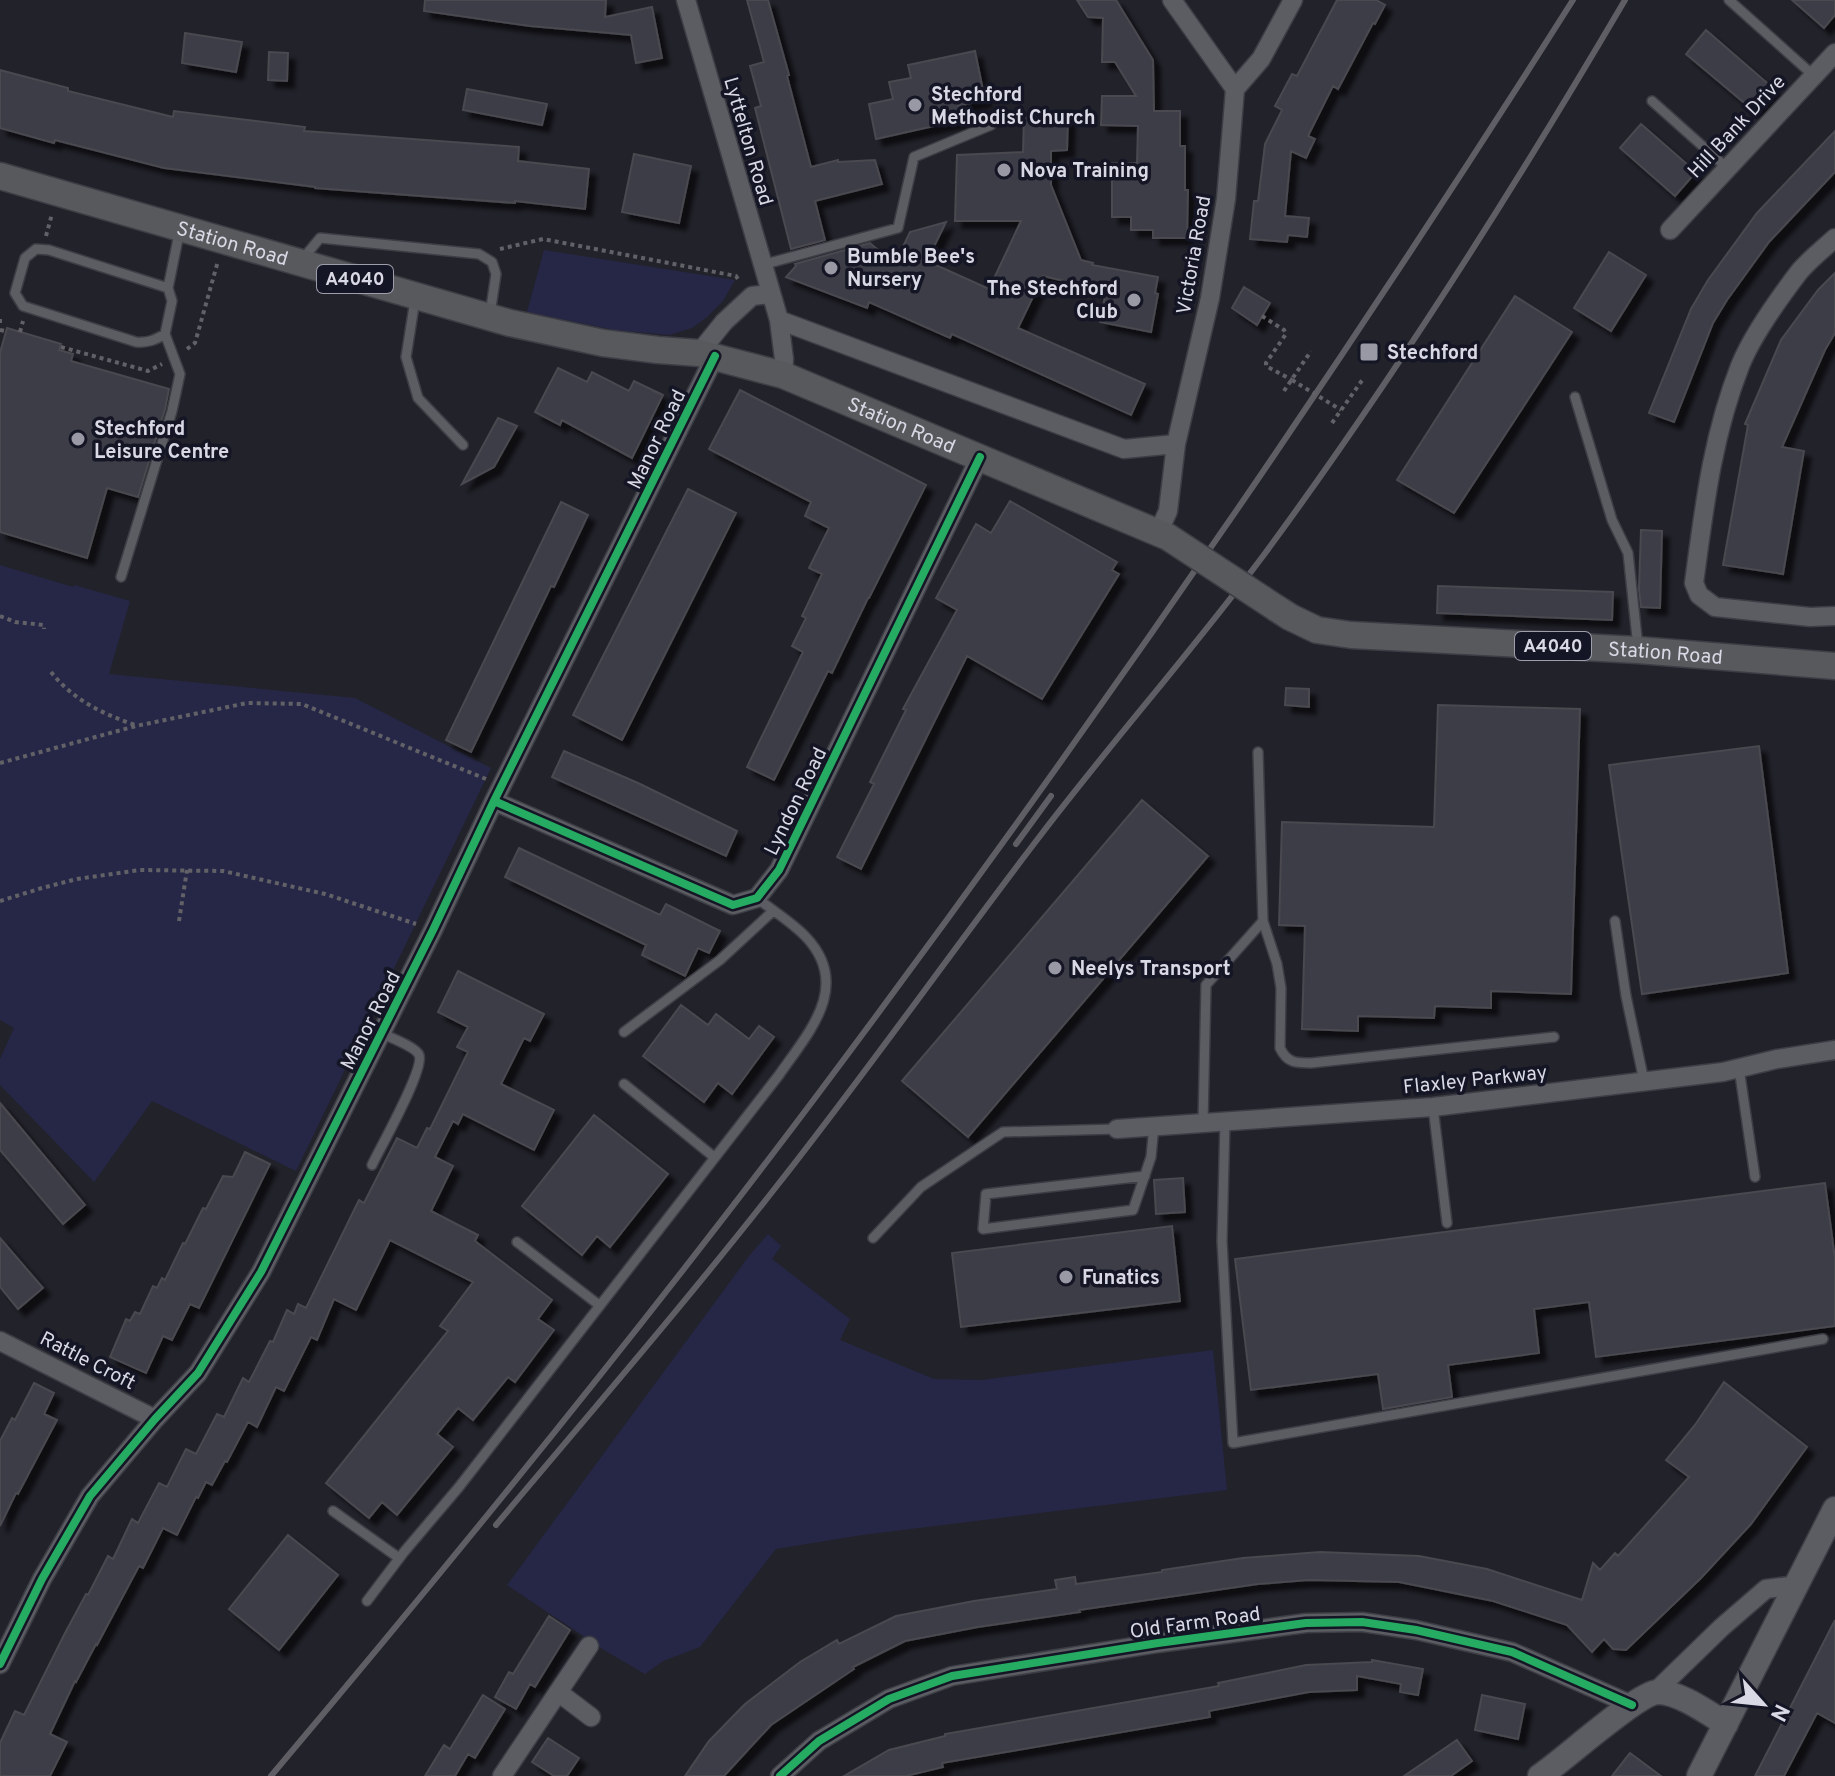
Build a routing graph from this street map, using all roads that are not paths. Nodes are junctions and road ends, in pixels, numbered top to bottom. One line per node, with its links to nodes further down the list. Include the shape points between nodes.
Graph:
1 (686, 0): 16 (street, Lyttelton Road)
2 (1172, 0): 7 (street)
3 (1293, 0): 7 (street, via 1261,59)
4 (1729, 0): 6 (lane)
5 (1835, 53): 6 (street, Hill Bank Drive)
6 (1813, 75): 10 (street, Hill Bank Drive)
7 (1235, 89): 26 (street, Victoria Road, via 1212,284)
8 (1652, 101): 10 (lane)
9 (991, 125): 16 (lane, via 914,157 898,228)
10 (1726, 167): 13 (street, Hill Bank Drive)
11 (0, 176): 12 (main road, Station Road / A4040)
12 (180, 227): 15 (main road, Station Road / A4040); 17 (lane)
13 (1670, 230)
14 (1835, 238): 31 (street, via 1801,270 1741,364 1706,486 1694,583 1699,595 1715,607)
15 (299, 263): 19 (main road, Station Road / A4040); 20 (lane, via 320,238 479,254 492,262 496,274)
16 (762, 265): 18 (street, Lyttelton Road)
17 (168, 288): 22 (lane, via 172,301); 22 (lane, via 36,249 25,258 15,293 23,306 136,342)
18 (761, 295): 21 (street, Lyttelton Road); 23 (street, via 724,322)
19 (415, 296): 20 (main road, Station Road / A4040); 27 (lane, via 406,357 418,398)
20 (490, 317): 23 (main road, Station Road / A4040, via 603,343)
21 (779, 320): 24 (street, Lyttelton Road); 26 (street, via 1124,449)
22 (165, 334): 30 (lane, via 180,374)
23 (707, 354): 24 (main road, Station Road / A4040); 35 (street, Manor Road)
24 (783, 375): 28 (main road, Station Road / A4040)
25 (1575, 397): 32 (lane, via 1612,520 1628,553)
26 (1176, 444): 29 (street, Victoria Road)
27 (463, 445)
28 (980, 457): 29 (main road, Station Road / A4040); 36 (street, Lyndon Road, via 779,870)
29 (1163, 534): 32 (main road, Station Road / A4040, bridge, via 1317,630)
30 (121, 577)
31 (1835, 616)
32 (1638, 650): 33 (main road, Station Road / A4040)
33 (1835, 666)
34 (1258, 752): 38 (lane)
35 (498, 794): 36 (street, via 733,905); 41 (street, Manor Road)
36 (757, 898): 37 (lane)
37 (773, 911): 40 (lane, via 720,960); 52 (lane, via 806,937 823,960 823,999 817,1021)
38 (1263, 921): 42 (lane, via 1279,976 1280,1048 1293,1063); 49 (lane, via 1206,985)
39 (1615, 921): 45 (lane)
40 (624, 1032)
41 (381, 1033): 53 (lane, via 415,1050 420,1061); 62 (street, Manor Road, via 261,1272 198,1373)
42 (1554, 1037)
43 (1835, 1050): 44 (street, Flaxley Parkway)
44 (1739, 1068): 45 (street, Flaxley Parkway); 55 (lane)
45 (1644, 1081): 47 (street, Flaxley Parkway)
46 (624, 1084): 52 (lane)
47 (1433, 1107): 48 (street, Flaxley Parkway); 56 (lane)
48 (1225, 1121): 49 (street, Flaxley Parkway); 60 (lane, via 1222,1241 1233,1443)
49 (1203, 1123): 50 (street, Flaxley Parkway)
50 (1154, 1126): 51 (street, Flaxley Parkway); 54 (lane)
51 (1117, 1129): 57 (lane, via 1003,1132 921,1187)
52 (714, 1157): 59 (lane)
53 (372, 1165)
54 (1145, 1176): 54 (lane, via 1133,1210 983,1229 986,1194)
55 (1755, 1177)
56 (1447, 1223)
57 (873, 1238)
58 (517, 1242): 59 (lane)
59 (599, 1305): 65 (lane)
60 (1823, 1339)
61 (0, 1341): 62 (street, Rattle Croft)
62 (155, 1419): 69 (street, Manor Road, via 90,1496)
63 (1835, 1509): 66 (street)
64 (333, 1511): 65 (lane)
65 (399, 1558): 67 (lane)
66 (1797, 1585): 71 (street, via 1766,1589); 74 (street)
67 (367, 1601)
68 (589, 1646): 70 (street)
69 (0, 1664)
70 (558, 1692): 73 (street); 75 (street)
71 (1655, 1692): 72 (street); 74 (street, via 1675,1695)
72 (1632, 1705): 76 (street, Old Farm Road, via 1512,1652 1362,1622 1306,1623 952,1676 889,1699 819,1741); 77 (street)
73 (591, 1717)
74 (1726, 1724): 78 (street)
75 (502, 1776)
76 (780, 1776)
77 (1540, 1776)
78 (1699, 1776)

